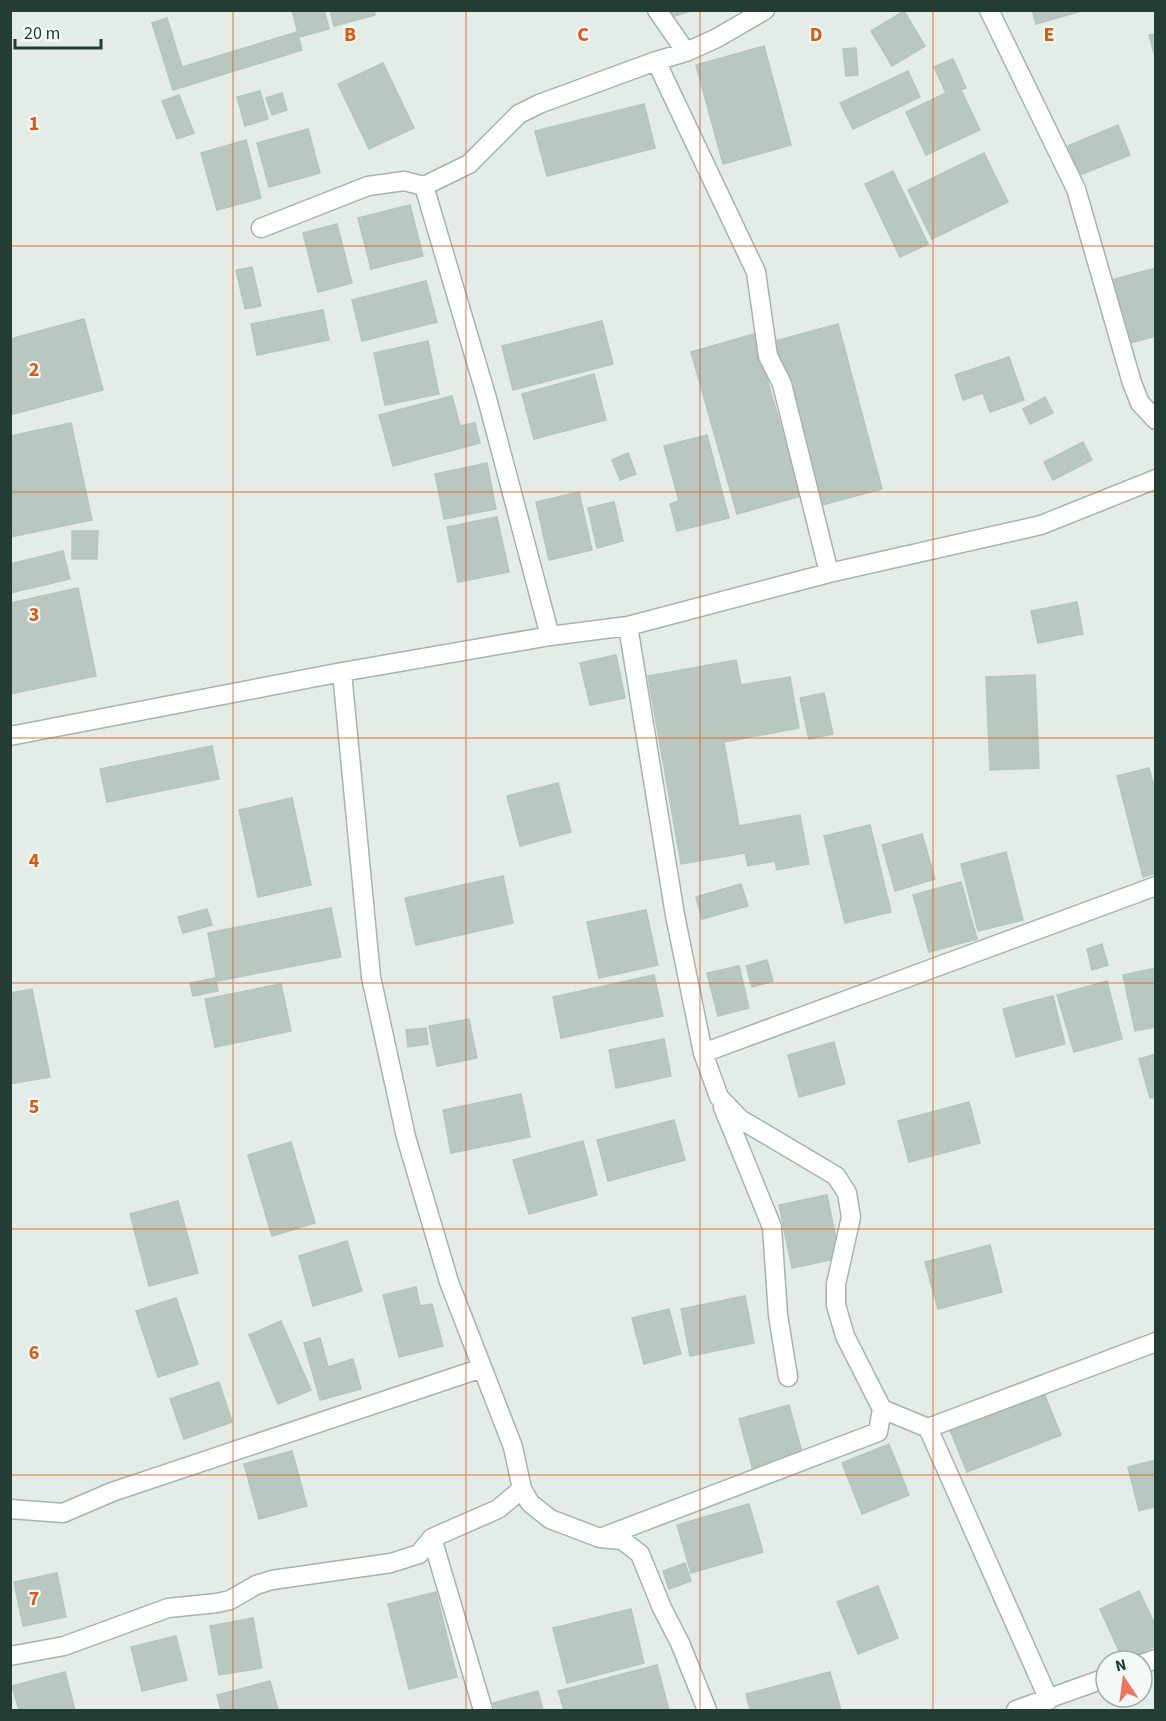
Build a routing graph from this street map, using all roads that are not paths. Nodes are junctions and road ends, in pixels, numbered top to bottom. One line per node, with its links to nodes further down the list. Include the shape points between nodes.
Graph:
1 (657, 10): 4 (street)
2 (765, 10): 4 (street)
3 (989, 10): 8 (street, via 1076,189 1132,383 1140,403)
4 (686, 52): 5 (street)
5 (656, 61): 6 (street, via 519,114 469,164); 10 (street, via 756,272 768,356 782,384)
6 (424, 186): 7 (street, via 404,181 368,186); 12 (street, via 486,395)
7 (261, 228)
8 (1155, 420)
9 (1155, 479): 10 (street, via 1041,525)
10 (829, 573): 11 (street)
11 (628, 626): 12 (street); 16 (street, via 675,915)
12 (550, 636): 13 (street)
13 (342, 672): 14 (street); 19 (street, via 371,977 406,1137 449,1282)
14 (10, 736)
15 (1155, 886): 16 (street)
16 (703, 1053): 17 (street)
17 (719, 1097): 20 (street, via 772,1227 778,1315); 21 (street, via 740,1119 836,1176 847,1193 851,1217 836,1284 836,1305 845,1336)
18 (1155, 1342): 22 (street)
19 (482, 1368): 23 (street, via 513,1447); 24 (street, via 112,1492 63,1513)
20 (788, 1377)
21 (882, 1409): 22 (street); 26 (street, via 878,1432)
22 (928, 1428): 29 (street)
23 (522, 1490): 25 (street, via 498,1509); 26 (street, via 530,1503 550,1519)
24 (10, 1509)
25 (432, 1538): 27 (street, via 419,1554 391,1563 272,1580 256,1584 230,1600 168,1608 64,1646); 30 (street)
26 (600, 1539): 31 (street, via 621,1540 640,1554)
27 (10, 1656)
28 (1094, 1683): 29 (street)
29 (1049, 1700): 32 (street)
30 (483, 1710)
31 (707, 1710)
32 (1016, 1710)

